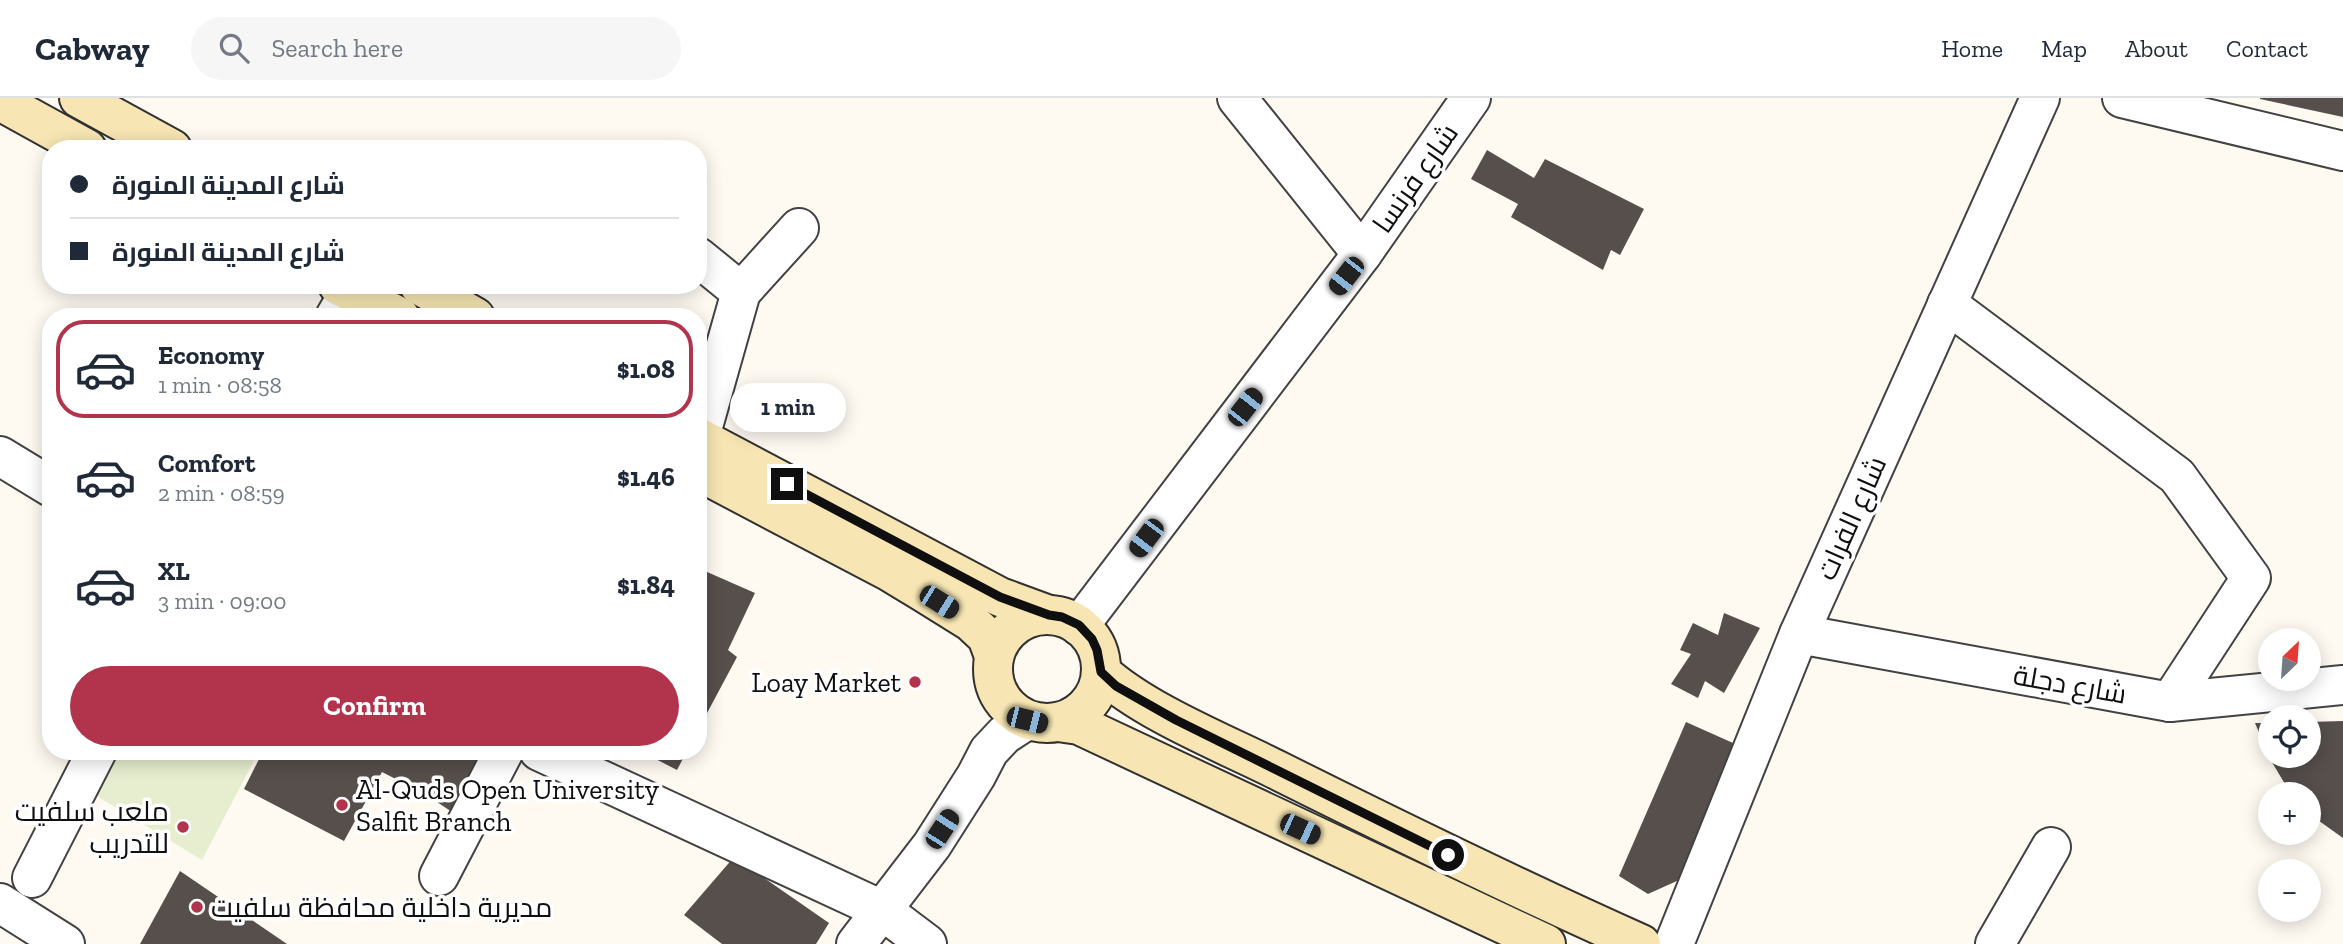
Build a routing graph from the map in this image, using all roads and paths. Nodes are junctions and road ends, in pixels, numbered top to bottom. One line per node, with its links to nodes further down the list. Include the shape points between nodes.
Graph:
1 (79, 98): 9 (main road)
2 (1237, 98): 12 (street)
3 (1471, 98): 12 (street, شارع فرنسا)
4 (2040, 98): 17 (street, شارع الفرات)
5 (2122, 98): 7 (street)
6 (0, 101): 8 (main road)
7 (2187, 105): 10 (street)
8 (72, 140)
9 (156, 140)
10 (2343, 151)
11 (799, 228): 14 (street)
12 (1362, 254): 25 (street, شارع فرنسا)
13 (707, 264): 14 (street)
14 (741, 292): 20 (street)
15 (435, 294): 19 (main road)
16 (341, 298): 18 (main road)
17 (1947, 304): 26 (street, شارع الفرات); 30 (street, via 2177,476 2251,578)
18 (372, 308)
19 (459, 308)
20 (707, 418)
21 (707, 452): 25 (main road, via 1000,597)
22 (707, 453): 27 (main road, via 971,622 987,637)
23 (0, 456): 24 (street)
24 (42, 482)
25 (1064, 620): 27 (main road, via 1030,617 1010,628); 28 (main road, via 1092,639)
26 (1799, 634): 30 (street, شارع دجلة); 47 (street, شارع الفرات)
27 (994, 656): 31 (main road, via 999,695 1010,709)
28 (1101, 672): 31 (main road, via 1097,691 1087,706 1072,717); 46 (main road, via 1116,686 1176,720 1511,886)
29 (2343, 685): 30 (street, شارع دجلة)
30 (2170, 702)
31 (1043, 721): 39 (street, via 1004,735 989,751 932,845); 45 (main road, via 1079,725)
32 (92, 760): 37 (street)
33 (499, 760): 36 (street)
34 (559, 760): 39 (street)
35 (2051, 847): 48 (street)
36 (439, 876)
37 (33, 878)
38 (0, 903): 42 (street)
39 (882, 909): 43 (street); 44 (street)
40 (0, 932): 41 (street)
41 (18, 944)
42 (65, 944)
43 (856, 944)
44 (927, 944)
45 (1546, 944)
46 (1641, 944)
47 (1674, 944)
48 (1995, 944)

